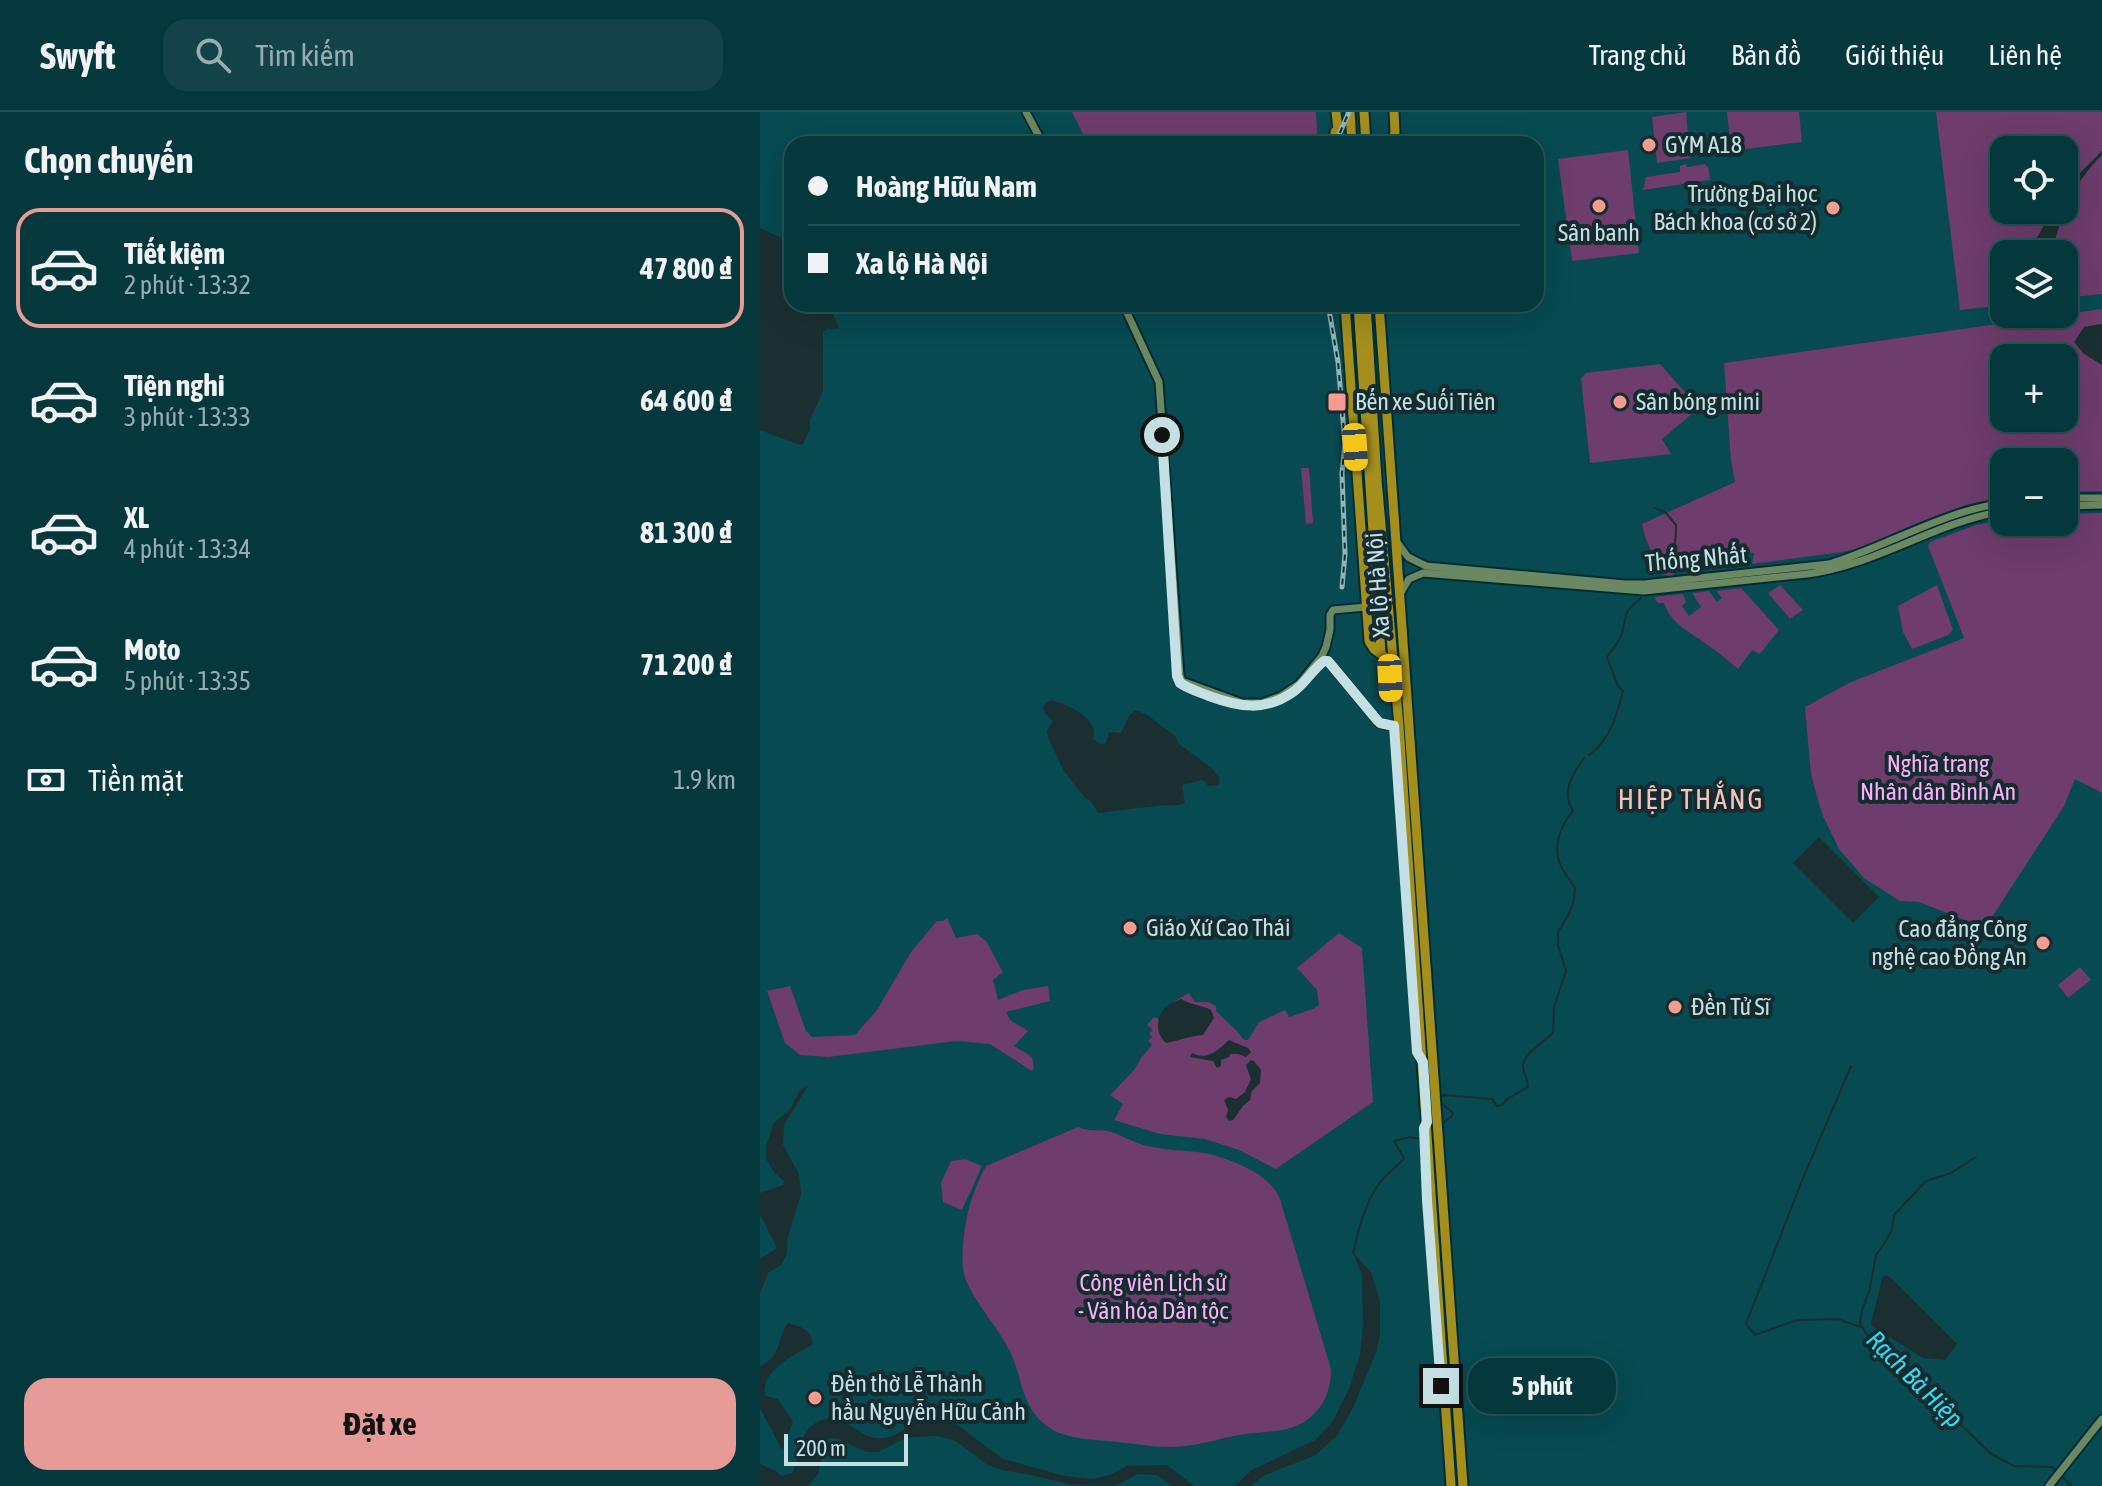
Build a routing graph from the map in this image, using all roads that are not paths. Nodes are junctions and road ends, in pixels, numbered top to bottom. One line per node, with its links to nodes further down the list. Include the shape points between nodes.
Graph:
1 (1028, 112): 6 (main road)
2 (1334, 112): 7 (highway)
3 (1350, 112): 8 (highway)
4 (1364, 112): 9 (highway)
5 (1392, 112): 10 (highway)
6 (1041, 136)
7 (1335, 136)
8 (1352, 136)
9 (1366, 136)
10 (1390, 136)
11 (1127, 312): 31 (main road, via 1159,382)
12 (1350, 312): 16 (highway, Xa lộ Hà Nội)
13 (1355, 312): 17 (highway, Xa lộ Hà Nội)
14 (1365, 312): 17 (highway, Xa lộ Hà Nội)
15 (1378, 312): 20 (highway, Xa lộ Hà Nội)
16 (1347, 326): 17 (highway); 34 (highway, Xa lộ Hà Nội)
17 (1363, 326): 35 (highway, Xa lộ Hà Nội); 35 (highway, Xa lộ Hà Nội, via 1377,480)
18 (1353, 347): 19 (highway)
19 (1361, 463)
20 (1390, 494): 28 (highway, Xa lộ Hà Nội); 29 (highway, Xa lộ Hà Nội)
21 (2078, 498): 22 (main road)
22 (2102, 498)
23 (2102, 505): 24 (main road)
24 (2078, 506)
25 (1990, 507): 27 (main road, Thống Nhất)
26 (1990, 514): 27 (main road, Thống Nhất)
27 (1919, 534): 30 (main road, Thống Nhất, via 1829,564 1625,587)
28 (1395, 537): 29 (highway, Xa lộ Hà Nội); 30 (main road, Thống Nhất, via 1408,557)
29 (1395, 566): 33 (highway, Xa lộ Hà Nội); 36 (highway, Xa lộ Hà Nội)
30 (1431, 570): 33 (main road, via 1409,579)
31 (1172, 572): 34 (main road, via 1182,681 1242,703 1262,703 1291,691 1322,656 1333,610); 37 (main road, via 1177,676 1184,686 1232,704 1262,706 1292,693 1328,661 1380,723)
32 (1370, 589): 35 (highway)
33 (1400, 599): 36 (highway, Xa lộ Hà Nội)
34 (1366, 607): 35 (highway, Xa lộ Hà Nội, via 1369,641)
35 (1384, 656): 37 (highway, Xa lộ Hà Nội)
36 (1405, 706): 40 (highway, Xa lộ Hà Nội)
37 (1396, 726): 39 (highway, Xa lộ Hà Nội)
38 (2102, 1419): 41 (main road)
39 (1450, 1486)
40 (1461, 1486)
41 (2049, 1486)

